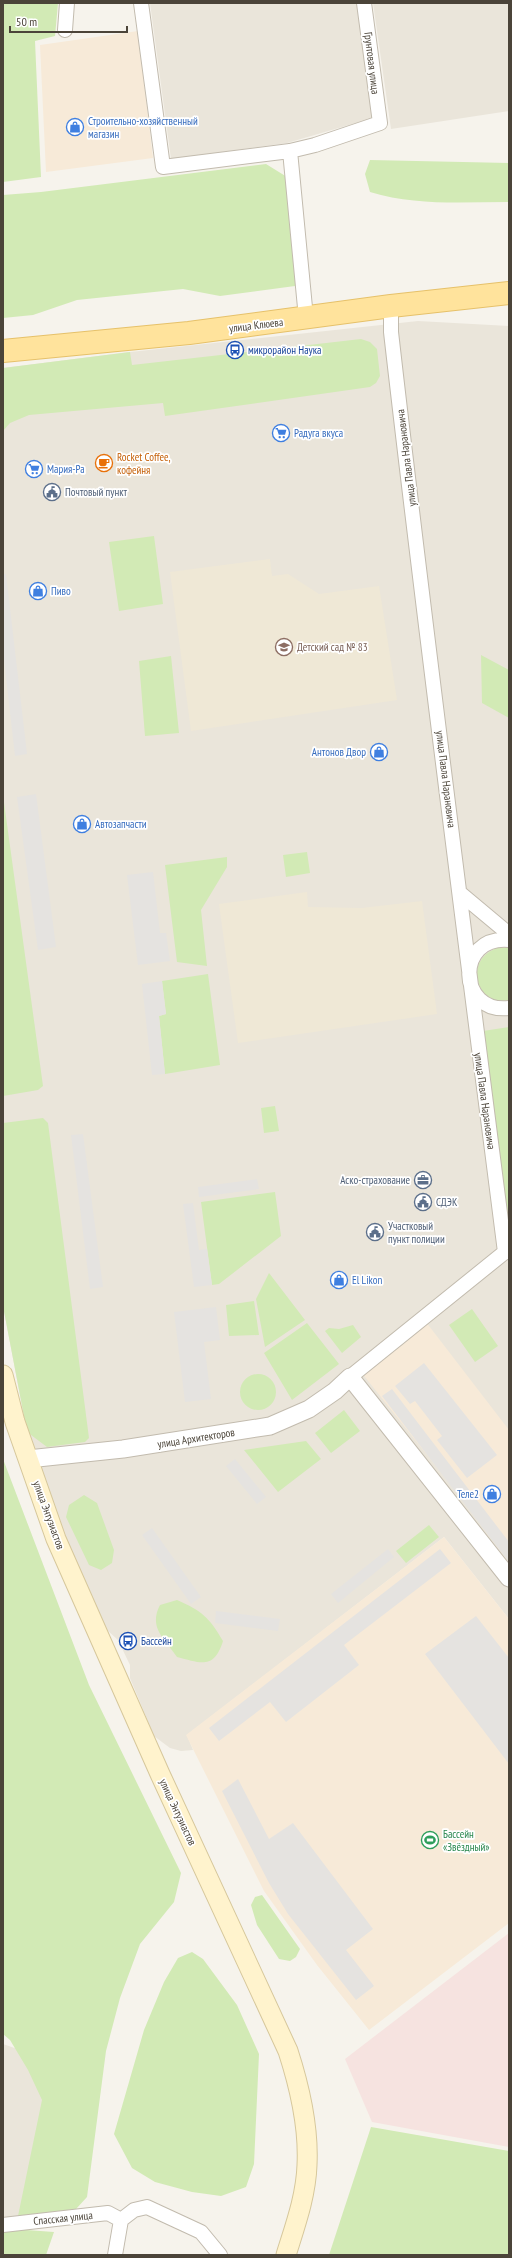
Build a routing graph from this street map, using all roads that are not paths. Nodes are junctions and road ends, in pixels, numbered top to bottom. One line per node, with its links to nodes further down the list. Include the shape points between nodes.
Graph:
1 (67, 3): 4 (street)
2 (141, 3): 5 (street, via 163,167)
3 (364, 3): 5 (street, Грунтовая улица, via 380,123)
4 (65, 30)
5 (290, 151): 8 (street)
6 (509, 293): 7 (main road, улица Клюева)
7 (391, 306): 8 (main road, улица Клюева); 10 (street, улица Павла Нарановича, via 391,332 403,437)
8 (306, 318): 9 (main road, улица Клюева, via 189,333)
9 (3, 351)
10 (461, 894): 11 (street); 13 (street, улица Павла Нарановича)
11 (509, 934)
12 (509, 940): 13 (street, via 493,941 478,950 472,960)
13 (469, 979): 14 (street, улица Павла Нарановича); 15 (street, via 475,994 481,1000)
14 (473, 1008): 15 (street); 16 (street, улица Павла Нарановича)
15 (502, 1008)
16 (507, 1252): 18 (street, улица Архитекторов)
17 (3, 1375): 19 (main road, улица Энтузиастов)
18 (350, 1377): 19 (street, улица Архитекторов, via 309,1409 270,1426 117,1450); 20 (street)
19 (28, 1459): 25 (main road, улица Энтузиастов, via 56,1539 160,1774 288,2051 296,2075 307,2127 307,2166 301,2204)
20 (509, 1578)
21 (121, 2220): 22 (street, Спасская улица, via 108,2213); 23 (street); 24 (street, via 134,2210 147,2207 201,2232)
22 (3, 2224)
23 (115, 2255)
24 (220, 2255)
25 (286, 2255)

